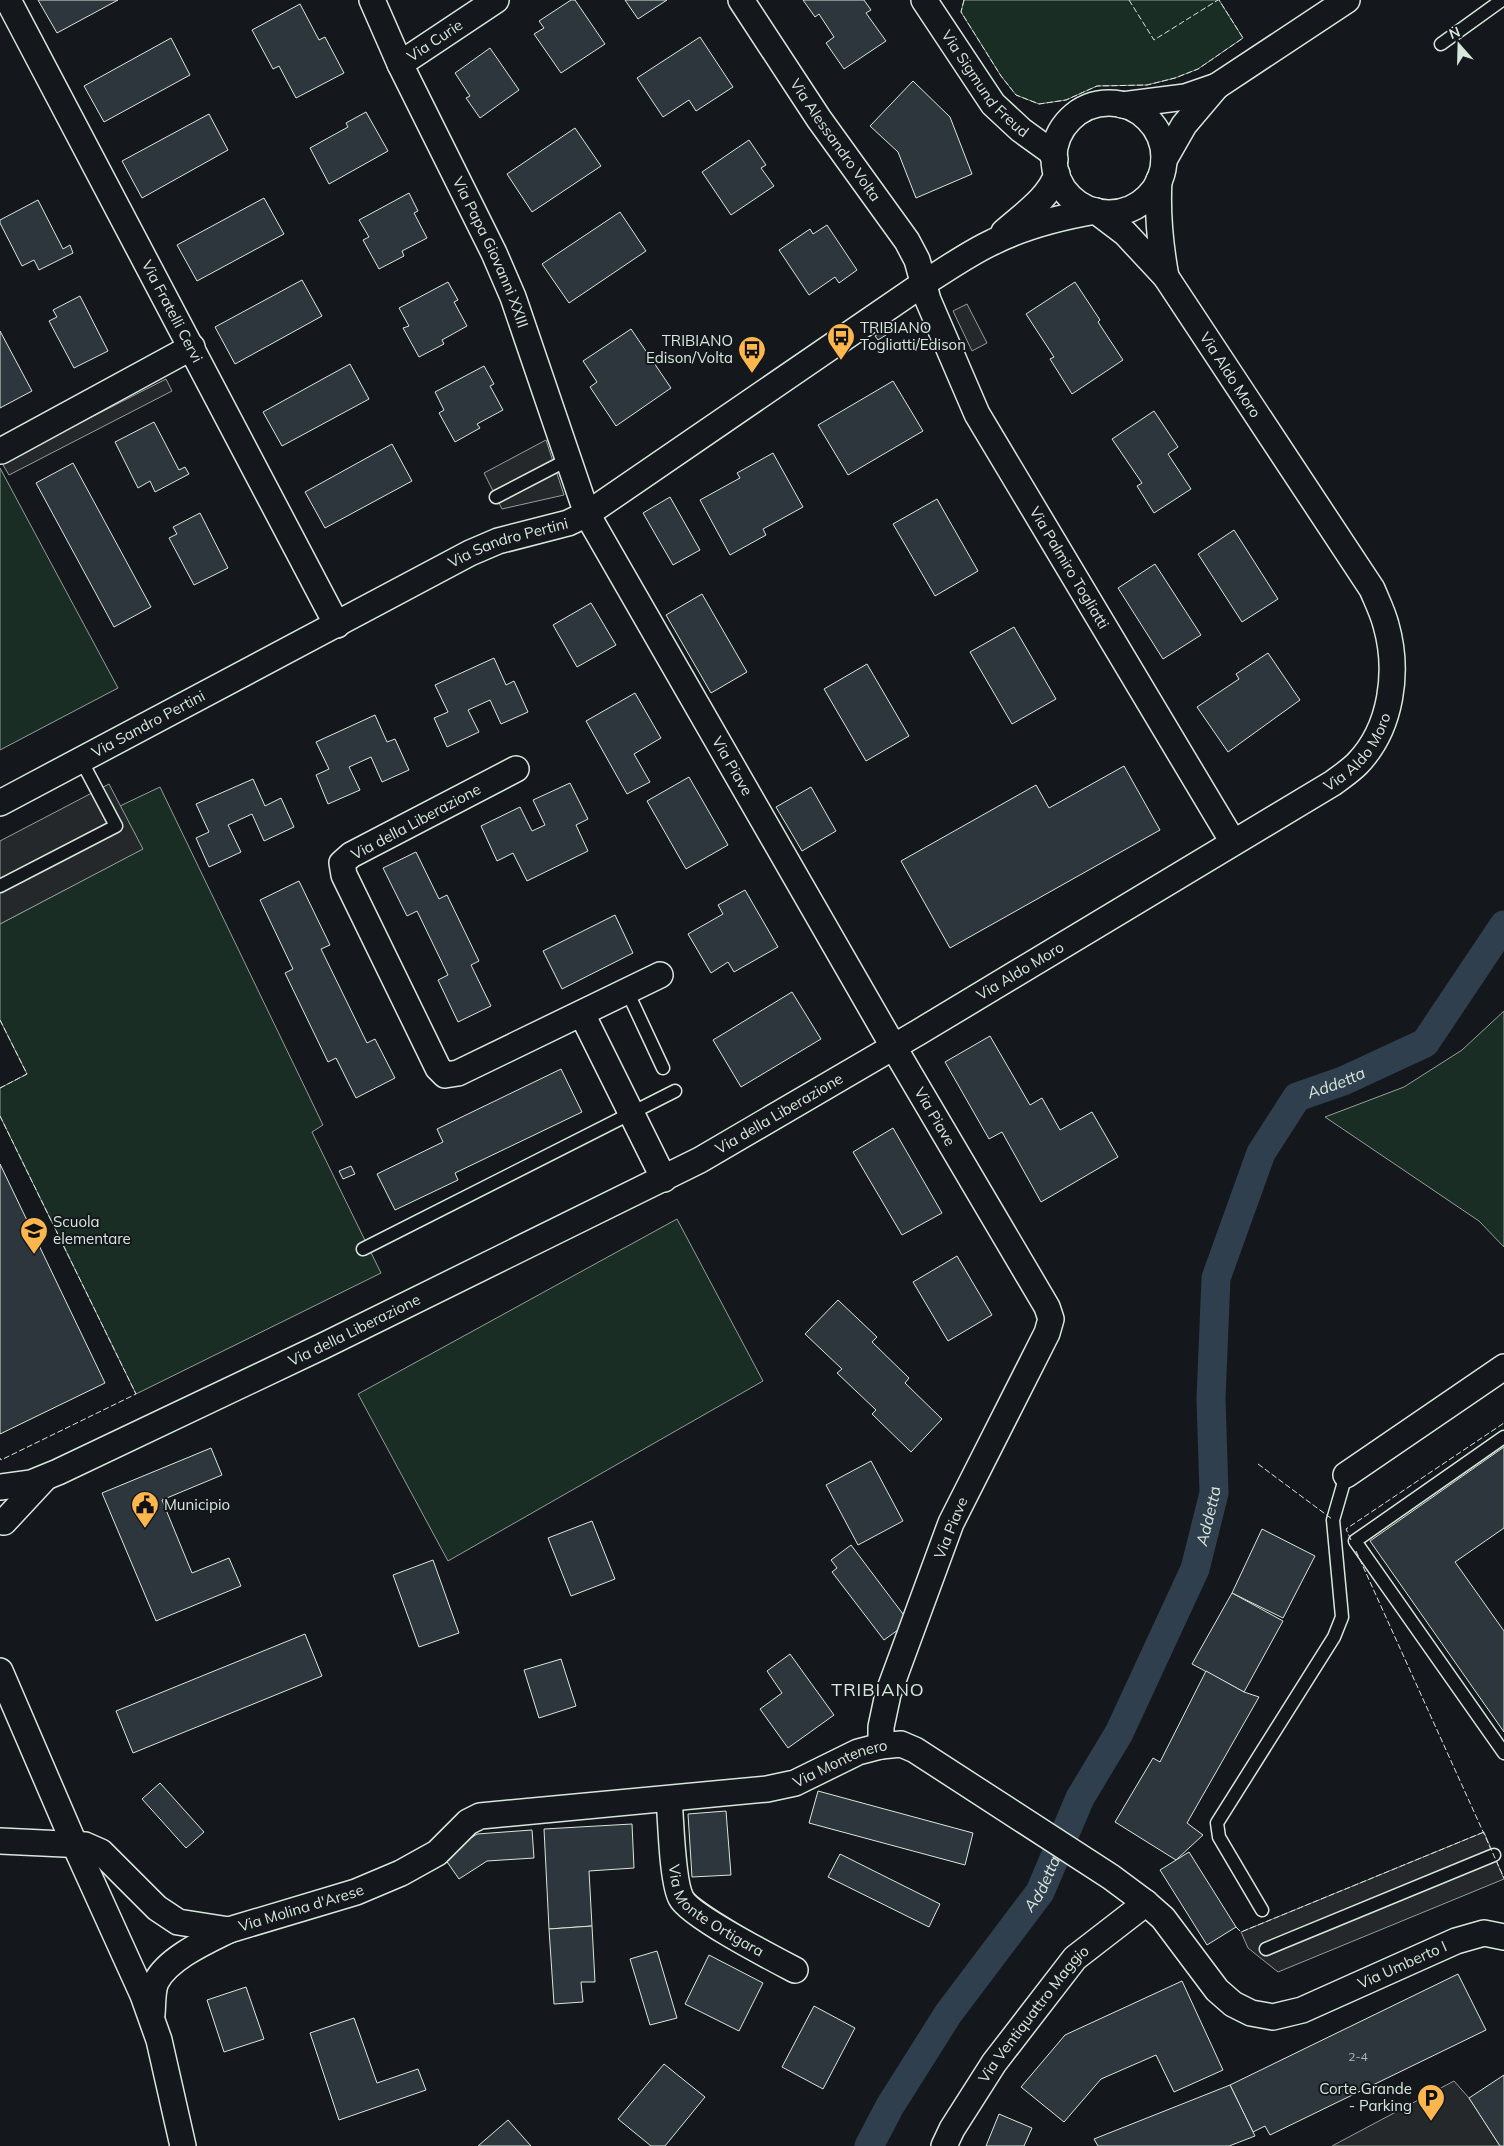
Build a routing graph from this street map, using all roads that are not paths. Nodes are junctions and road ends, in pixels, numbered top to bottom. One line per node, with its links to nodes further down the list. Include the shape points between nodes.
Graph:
1 (8, 0): 18 (street, Via Fratelli Cervi)
2 (372, 0): 9 (street, Via Papa Giovanni XXIII)
3 (496, 0): 9 (street, Via Curie)
4 (740, 0): 17 (street, Via Alessandro Volta, via 819,119 907,241)
5 (924, 0): 12 (street, Via Sigmund Freud, via 993,104 1050,151)
6 (1347, 0): 10 (street)
7 (1502, 0): 8 (lane)
8 (1442, 44)
9 (400, 64): 20 (street, Via Papa Giovanni XXIII, via 502,270)
10 (1218, 86): 11 (street, via 1185,97); 13 (street, via 1184,125)
11 (1122, 105): 12 (street, via 1100,104 1076,115 1060,134); 13 (street, via 1142,114 1153,125 1161,140)
12 (1056, 166): 14 (street, via 1064,190 1073,199); 15 (street, Via Sandro Pertini, via 1055,181 1041,199)
13 (1162, 170): 14 (street, via 1150,194 1134,207 1119,212); 16 (street, via 1158,224)
14 (1096, 211): 15 (street, Via Sandro Pertini, via 1049,221); 16 (street, Via Aldo Moro, via 1125,233)
15 (993, 242): 17 (street, Via Sandro Pertini)
16 (1166, 277): 27 (street, Via Aldo Moro, via 1372,589 1386,623 1391,647 1392,680 1388,709 1376,739 1357,764 1333,783)
17 (924, 283): 22 (street, Via Sandro Pertini); 27 (street, Via Palmiro Togliatti, via 928,300 977,414)
18 (192, 347): 19 (street); 23 (street, Via Fratelli Cervi)
19 (1, 451)
20 (568, 460): 21 (lane); 22 (street, Via Papa Giovanni XXIII)
21 (496, 497)
22 (587, 514): 23 (street, Via Sandro Pertini, via 568,523 498,541 470,553); 32 (street, Via Piave)
23 (337, 624): 24 (street, Via Sandro Pertini)
24 (82, 760): 26 (street, Via Sandro Pertini); 28 (lane, via 116,826)
25 (516, 769): 31 (street, Via della Liberazione, via 350,855 342,863 344,875 438,1068 445,1075 458,1073)
26 (0, 803)
27 (1233, 842): 32 (street, Via Aldo Moro)
28 (0, 886)
29 (660, 975): 30 (street, Via della Liberazione)
30 (627, 991): 31 (street, Via della Liberazione); 33 (lane)
31 (582, 1014): 35 (street)
32 (893, 1046): 36 (street, Via della Liberazione); 45 (street, Via Piave, via 1047,1307 1051,1319 1047,1333 951,1523 888,1694)
33 (664, 1068)
34 (675, 1091): 35 (lane)
35 (631, 1113): 36 (street); 37 (lane)
36 (664, 1179): 41 (street, Via della Liberazione)
37 (363, 1248)
38 (1504, 1367): 40 (street)
39 (1504, 1437): 46 (lane, via 1356,1541)
40 (1346, 1475): 53 (lane, via 1333,1520 1342,1617 1334,1637 1217,1823 1219,1836)
41 (44, 1479): 42 (street, Via della Liberazione); 43 (street, Via della Liberazione)
42 (0, 1487)
43 (1, 1521)
44 (0, 1671): 50 (street)
45 (880, 1746): 47 (street, Via Montenero, via 858,1752 795,1783 767,1790); 52 (street, Via Montenero, via 901,1744 915,1750)
46 (1504, 1754)
47 (670, 1799): 48 (street, Via Montenero); 57 (street, Via Monte Ortigara, via 676,1881 681,1899 695,1913)
48 (518, 1812): 54 (street, Via Molina d'Arese, via 480,1816 468,1822 437,1852 401,1873 356,1892)
49 (0, 1841): 50 (street, Via Molina d'Arese)
50 (74, 1843): 54 (street, Via Molina d'Arese, via 101,1852 157,1908 178,1922); 58 (street)
51 (1494, 1855): 56 (lane)
52 (1146, 1903): 55 (street, Via Umberto I, via 1163,1918 1217,1990 1232,2004 1251,2013 1272,2017 1302,2010 1456,1941 1484,1933); 60 (street, Via Ventiquattro Maggio, via 1075,1958 994,2063)
53 (1262, 1910)
54 (229, 1930): 58 (street, via 192,1949 168,1967 156,1983)
55 (1504, 1938)
56 (1266, 1949)
57 (795, 1970)
58 (151, 2016): 59 (street)
59 (183, 2146)
60 (944, 2146)

